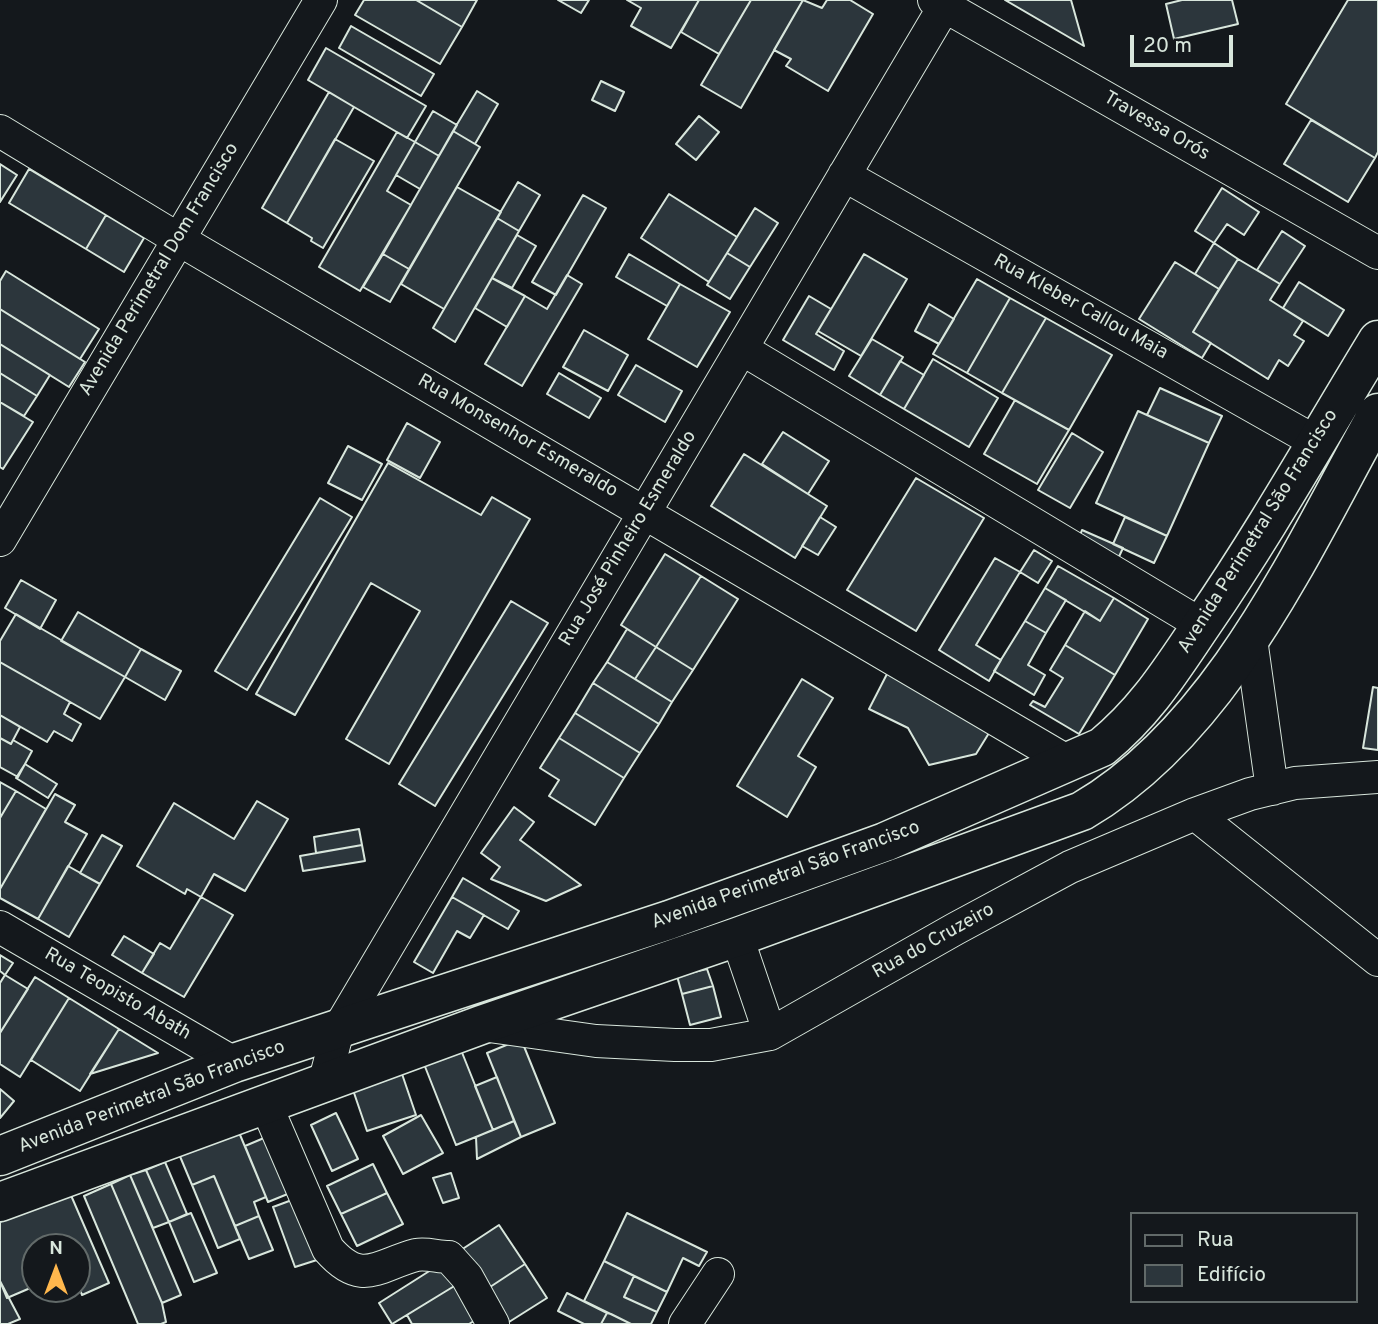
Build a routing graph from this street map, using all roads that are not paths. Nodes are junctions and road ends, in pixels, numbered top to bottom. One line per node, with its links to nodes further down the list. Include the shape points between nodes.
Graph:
1 (321, 0): 5 (street, Avenida Perimetral Dom Francisco)
2 (942, 2): 4 (street, Rua José Pinheiro Esmeraldo); 6 (street, Travessa Orós)
3 (0, 131): 5 (street, Rua Monsenhor Esmeraldo)
4 (844, 175): 8 (street, Rua José Pinheiro Esmeraldo); 10 (street, Rua Kleber Callou Maia)
5 (178, 239): 11 (street, Rua Monsenhor Esmeraldo); 12 (street, Avenida Perimetral Dom Francisco)
6 (1378, 253)
7 (1378, 340): 10 (main road, Avenida Perimetral São Francisco)
8 (742, 349): 11 (street, Rua José Pinheiro Esmeraldo); 13 (street)
9 (1378, 412): 14 (main road, Avenida Perimetral São Francisco)
10 (1316, 442): 13 (main road, Avenida Perimetral São Francisco)
11 (645, 511): 15 (street, Rua Monsenhor Esmeraldo); 23 (street, Rua José Pinheiro Esmeraldo)
12 (0, 540)
13 (1202, 625): 15 (main road, Avenida Perimetral São Francisco, via 1155,696 1130,724 1102,747)
14 (1251, 639): 17 (street); 20 (main road, Avenida Perimetral São Francisco, via 1162,751 1113,793 1082,811)
15 (1070, 763): 23 (main road, Avenida Perimetral São Francisco, via 886,842)
16 (1378, 777): 17 (street, Rua do Cruzeiro)
17 (1272, 789): 18 (street, Rua do Cruzeiro)
18 (1195, 814): 21 (street); 24 (street, Rua do Cruzeiro, via 1070,867)
19 (0, 927): 25 (street, Rua Teopisto Abath)
20 (737, 937): 22 (main road, Avenida Perimetral São Francisco); 24 (street)
21 (1378, 960)
22 (481, 1025): 24 (street, Rua do Cruzeiro, via 596,1041 675,1045 711,1045); 26 (main road, Avenida Perimetral São Francisco)
23 (338, 1030): 25 (main road, Avenida Perimetral São Francisco); 26 (street, Rua José Pinheiro Esmeraldo)
24 (770, 1034)
25 (234, 1063): 28 (main road, Avenida Perimetral São Francisco)
26 (324, 1084): 27 (main road, Avenida Perimetral São Francisco)
27 (266, 1105): 29 (main road, Avenida Perimetral São Francisco); 31 (street, via 328,1249 337,1259 352,1269 375,1272 418,1255 449,1257 467,1277)
28 (0, 1156)
29 (0, 1202)
30 (718, 1274): 32 (street)
31 (493, 1324)
32 (685, 1324)

